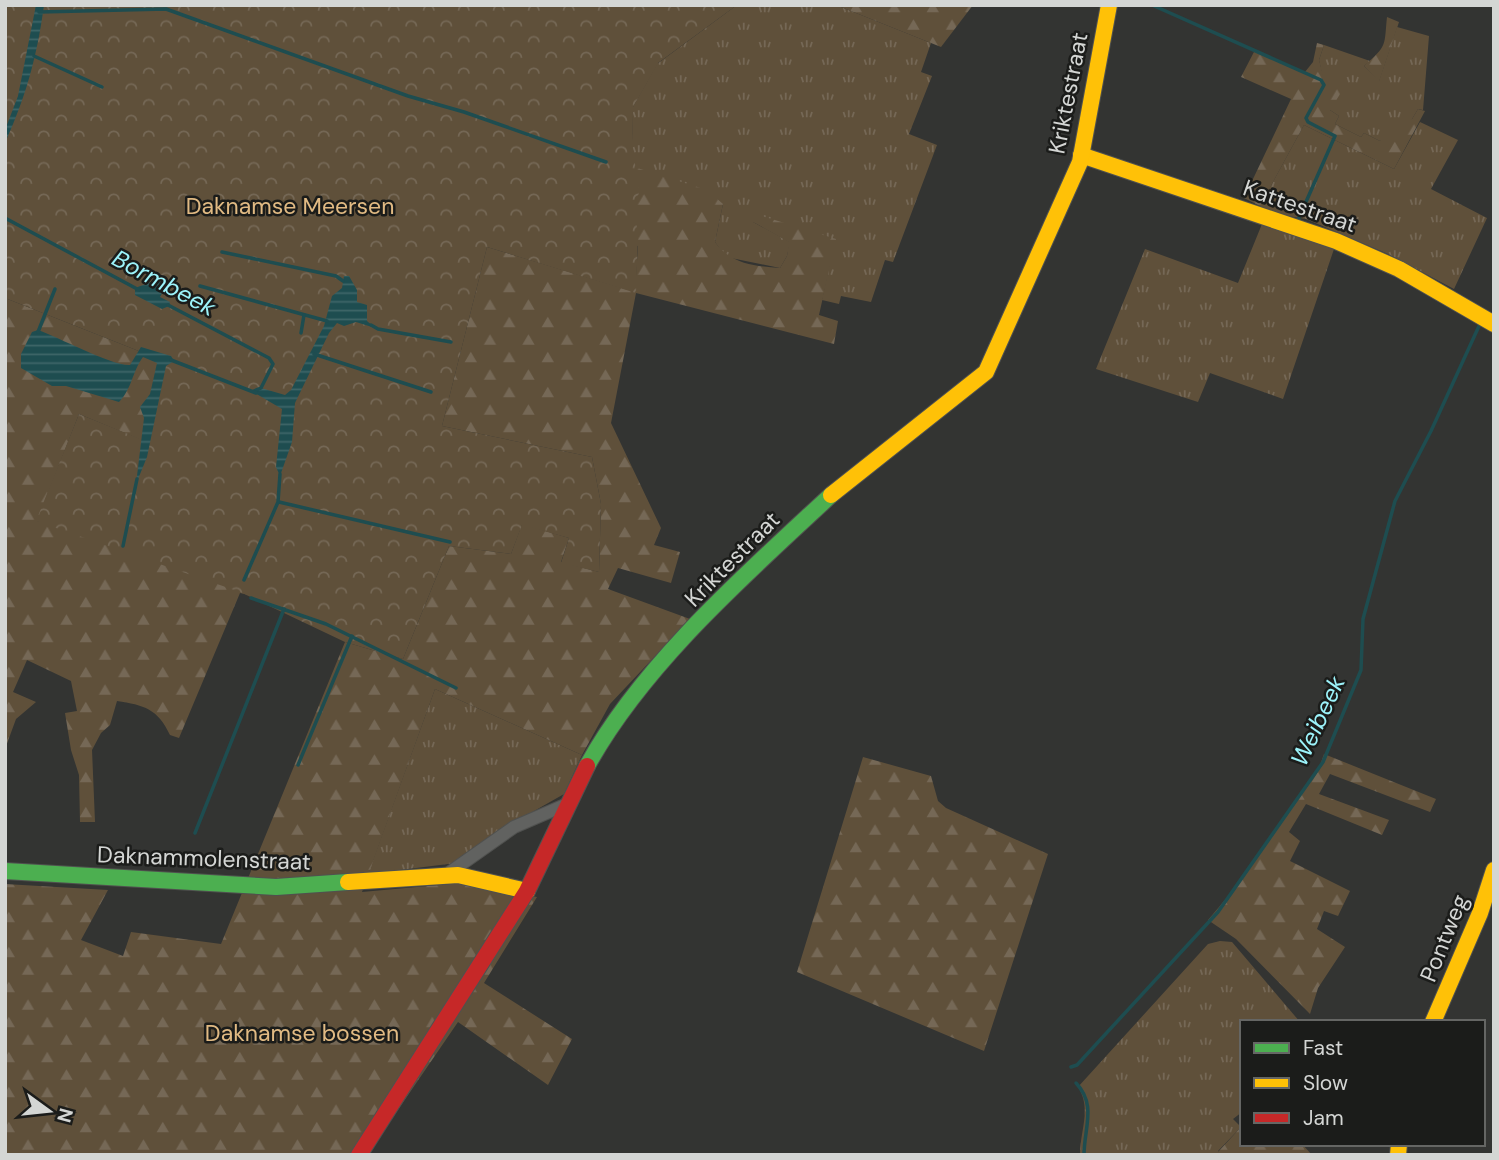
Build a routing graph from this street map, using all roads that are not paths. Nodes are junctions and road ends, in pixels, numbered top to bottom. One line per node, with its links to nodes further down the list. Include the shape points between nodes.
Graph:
1 (1109, 5): 2 (street, Kriktestraat)
2 (1081, 155): 3 (street, Kattestraat, via 1336,241 1399,269); 4 (street, Kriktestraat, via 986,372 850,478 691,631 637,688 605,733)
3 (1494, 324)
4 (566, 804): 7 (street, via 514,827); 8 (street, Kriktestraat)
5 (1494, 870): 9 (street, Pontweg)
6 (5, 871): 7 (street, Daknammolenstraat, via 276,887)
7 (443, 877): 8 (street, Daknammolenstraat, via 458,875)
8 (527, 891): 10 (street, Kriktestraat)
9 (1434, 1020)
10 (359, 1155)

